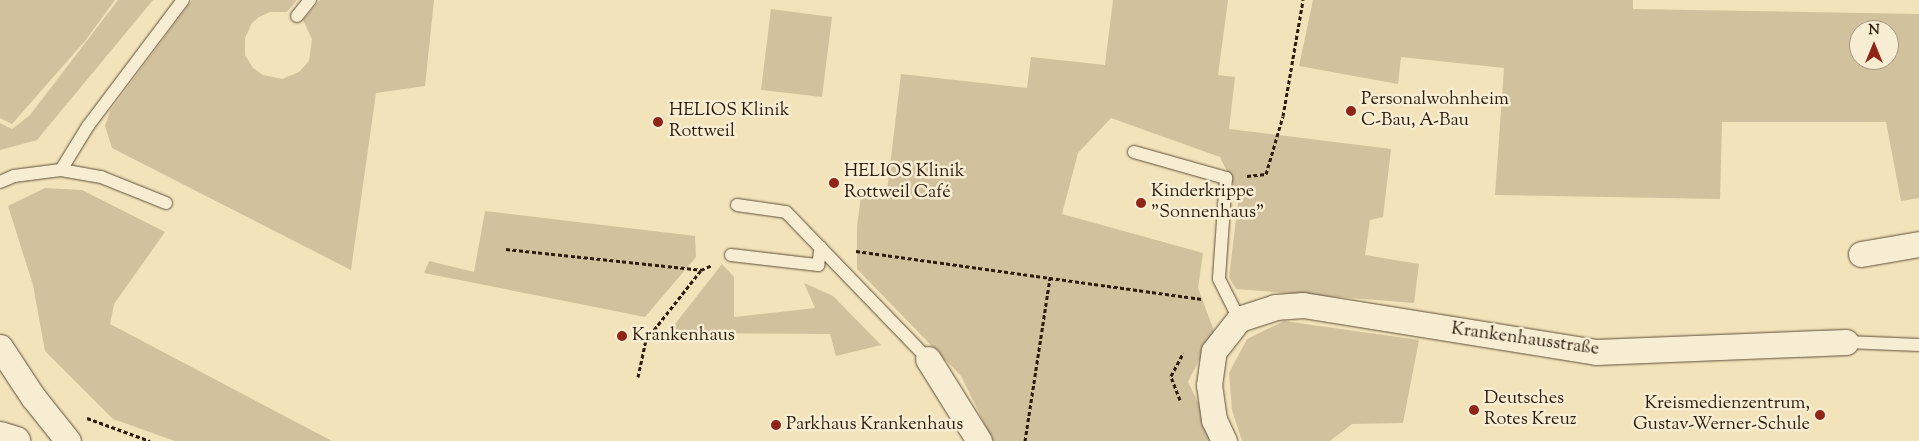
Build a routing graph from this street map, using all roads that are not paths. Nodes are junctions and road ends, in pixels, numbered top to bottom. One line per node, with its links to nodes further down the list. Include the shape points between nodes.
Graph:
1 (183, 0): 5 (lane, via 88,126)
2 (310, 0): 3 (lane)
3 (297, 16)
4 (1134, 152): 13 (lane, via 1226,178 1219,279)
5 (61, 170): 6 (lane, via 14,176); 7 (lane, via 101,177)
6 (0, 182)
7 (166, 203)
8 (737, 205): 10 (lane, via 786,212)
9 (1919, 244): 11 (street)
10 (821, 246): 12 (lane, via 818,265); 17 (lane)
11 (1861, 254)
12 (731, 255)
13 (1238, 318): 14 (street, Krankenhausstraße, via 1275,306 1303,305 1596,352); 22 (street, via 1214,351 1209,385 1214,420)
14 (1846, 342): 15 (lane)
15 (1919, 345)
16 (0, 347): 20 (street, via 32,397)
17 (928, 359): 21 (street)
18 (0, 436): 19 (street)
19 (16, 441)
20 (68, 441)
21 (979, 441)
22 (1224, 441)

